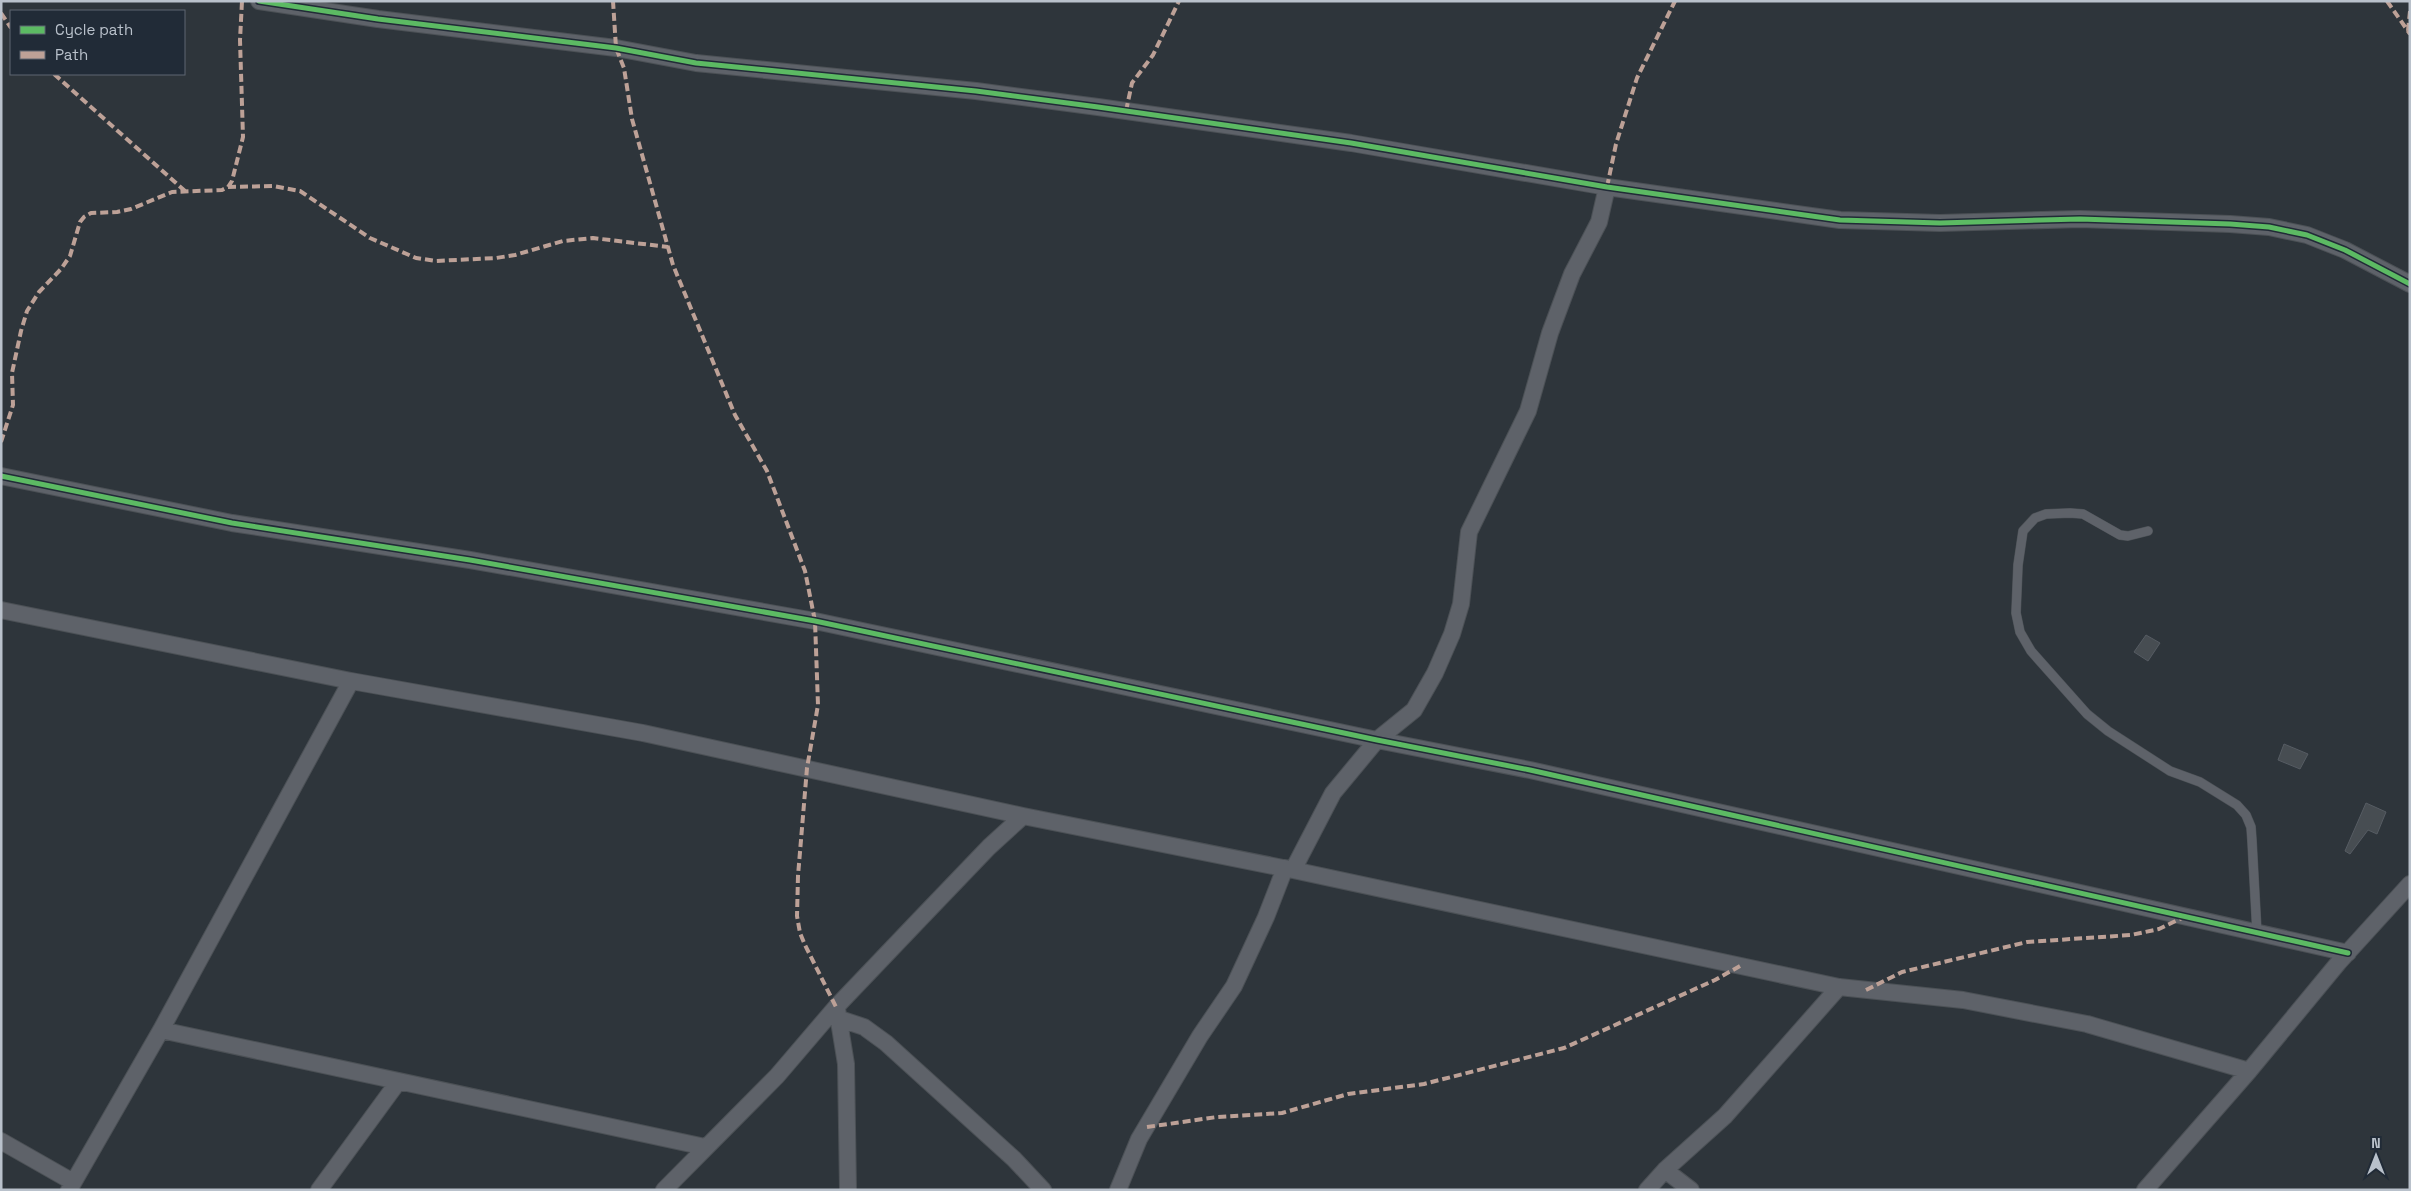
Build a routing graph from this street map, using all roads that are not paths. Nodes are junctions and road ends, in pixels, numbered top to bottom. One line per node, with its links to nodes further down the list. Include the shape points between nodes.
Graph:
1 (259, 1): 2 (street, via 609,47 696,62 1108,108 1351,143)
2 (1607, 187): 3 (street, via 1840,220 1940,223 2080,219 2270,227 2307,235 2345,250); 8 (street, via 1599,222 1572,274 1550,333 1528,411 1469,532 1461,604 1452,634 1414,710)
3 (2410, 284)
4 (1, 476): 8 (street, via 232,523 470,560 815,621)
5 (2148, 531): 12 (lane, via 2120,535 2083,514 2046,514 2035,518 2023,531 2018,565 2016,613 2020,632 2031,651 2087,714 2170,770 2200,782 2237,805 2246,815 2251,827)
6 (1, 610): 7 (street)
7 (351, 680): 9 (street, via 643,733); 16 (street)
8 (1377, 740): 10 (street, via 1333,793); 12 (street, via 1530,770)
9 (1023, 816): 10 (street); 15 (street, via 982,854)
10 (1289, 869): 14 (street); 28 (street, via 1234,986 1200,1036 1139,1139)
11 (2410, 884): 13 (street)
12 (2257, 934): 13 (street)
13 (2348, 953): 17 (street)
14 (1840, 987): 17 (street, via 1963,1000 2087,1024); 21 (street, via 1725,1116)
15 (838, 1013): 20 (street); 26 (street, via 846,1064); 27 (street, via 886,1042 1014,1159)
16 (160, 1030): 18 (street); 22 (street)
17 (2249, 1071): 23 (street)
18 (398, 1082): 20 (street); 24 (street)
19 (1, 1141): 22 (street)
20 (705, 1147): 25 (street)
21 (1665, 1170): 29 (street); 30 (street)
22 (71, 1186)
23 (2151, 1186)
24 (319, 1190)
25 (664, 1190)
26 (848, 1190)
27 (1043, 1190)
28 (1118, 1190)
29 (1647, 1190)
30 (1691, 1190)

